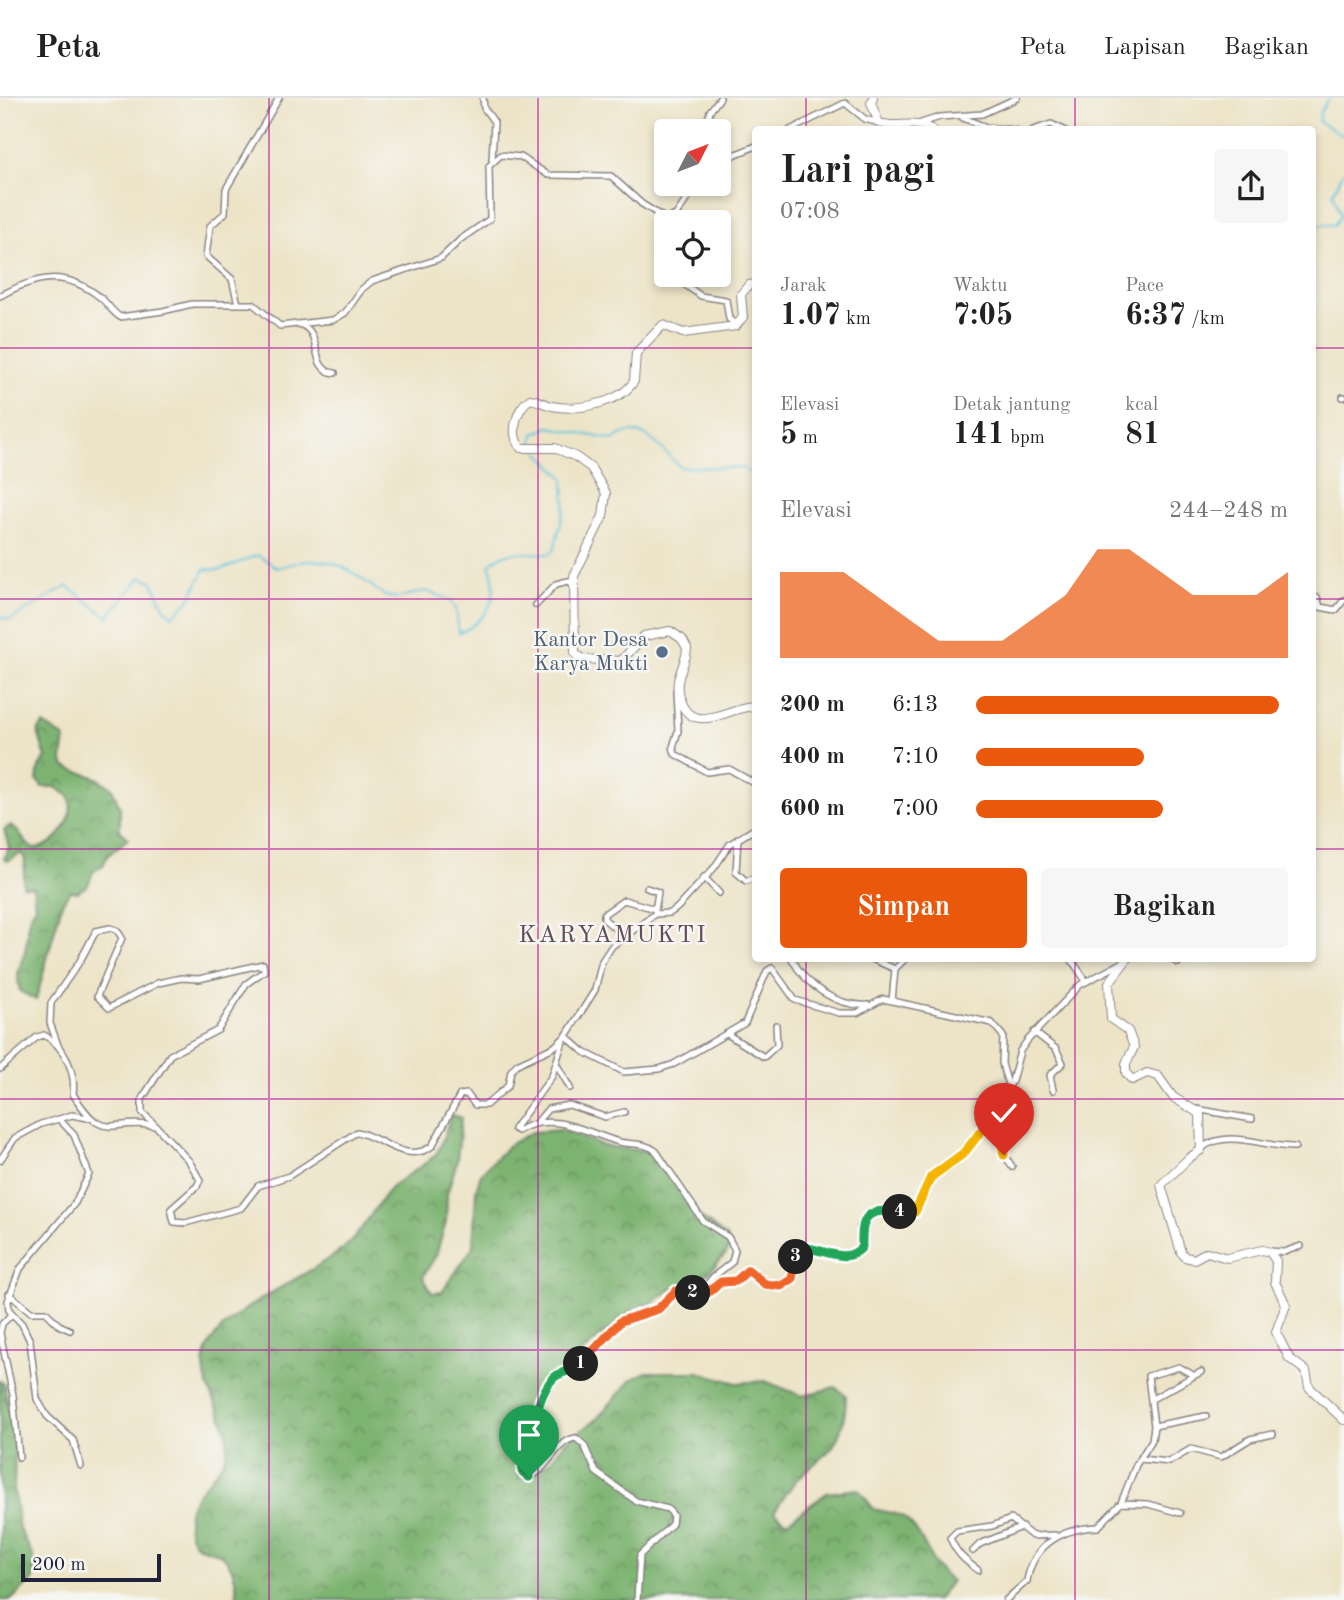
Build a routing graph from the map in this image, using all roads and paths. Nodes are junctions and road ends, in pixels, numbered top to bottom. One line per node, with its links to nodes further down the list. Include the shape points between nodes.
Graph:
1 (279, 98): 20 (street, via 226,189 225,213 209,230 206,256 232,279)
2 (483, 98): 15 (street, via 484,108 495,122)
3 (720, 98): 7 (street)
4 (873, 98): 8 (street)
5 (1017, 98): 6 (street, via 982,114)
6 (960, 117): 9 (street, via 940,117); 12 (street)
7 (708, 119)
8 (879, 123): 9 (street); 10 (street, via 865,119 845,103)
9 (921, 124): 11 (street)
10 (798, 126)
11 (925, 126)
12 (983, 126)
13 (752, 148): 14 (street)
14 (732, 155)
15 (492, 160): 16 (street, via 515,155 557,176 605,174); 21 (street, via 487,223 435,262 372,281 340,317)
16 (654, 212)
17 (752, 285): 22 (street, via 741,294 743,317)
18 (688, 287): 22 (street, via 701,296 726,300 729,319)
19 (0, 296): 20 (street, via 42,278 61,279 86,289 120,317 192,304)
20 (238, 304): 21 (street, via 256,305 280,326)
21 (298, 324): 23 (street, via 311,331 320,363)
22 (737, 325): 24 (street, via 683,332 663,325 636,353 632,386 607,400 560,406 535,399 519,412 515,437 521,448 555,448 584,462 598,476 606,494 603,516 580,560)
23 (335, 373)
24 (574, 584): 27 (street, via 556,584); 28 (street, via 575,654 583,659 621,661 643,636 674,633 687,648)
25 (1317, 597): 26 (street, via 1320,606 1336,610)
26 (1344, 600)
27 (536, 606)
28 (677, 688): 29 (street, via 686,708 700,719); 30 (street, via 675,754 707,772 729,769)
29 (752, 706)
30 (752, 782)
31 (752, 830): 32 (street)
32 (738, 838): 33 (street); 34 (street, via 736,872 746,881)
33 (704, 877): 36 (street); 37 (street, via 673,911)
34 (752, 879)
35 (647, 888): 37 (street, via 658,892)
36 (719, 894)
37 (655, 912): 38 (street); 38 (street, via 624,900 604,914)
38 (624, 936): 52 (street, via 604,956 594,990)
39 (794, 962): 48 (street, via 811,987 838,999)
40 (879, 962): 45 (street)
41 (902, 962): 45 (street)
42 (1073, 962): 46 (street)
43 (1122, 962): 46 (street)
44 (1125, 962): 59 (street, via 1108,987 1111,1019 1128,1031 1134,1047 1126,1073 1132,1080 1147,1073 1158,1076 1173,1097)
45 (895, 969): 47 (street)
46 (1086, 981): 50 (street)
47 (892, 1001): 48 (street, via 883,999); 57 (street, via 992,1023 1003,1036 1002,1063)
48 (870, 1005): 51 (street, via 851,1015 795,1000 770,968 747,1020)
49 (776, 1025): 51 (street, via 777,1045 764,1057)
50 (1034, 1032): 57 (street, via 1020,1051); 58 (street, via 1056,1049 1063,1063 1050,1075)
51 (727, 1034): 52 (street, via 674,1064 628,1073 584,1052)
52 (565, 1037): 54 (street); 66 (street, via 548,1051 517,1064 508,1086 486,1105 475,1105 467,1094 460,1095 426,1150 403,1151 357,1132 289,1177 258,1186 241,1208 185,1223 171,1219 177,1202 200,1180 190,1161)
53 (62, 1054): 55 (street, via 50,1038 40,1035); 62 (street, via 74,1073 73,1094); 66 (street, via 49,1010 96,931 110,928 122,938 97,996 109,1008 158,983 263,964 263,974 246,984 218,1030 168,1057 142,1100 142,1112)
54 (557, 1065): 56 (street); 65 (street, via 514,1129)
55 (0, 1069)
56 (570, 1088)
57 (1009, 1088): 60 (street)
58 (1053, 1090)
59 (1196, 1109): 64 (street); 68 (street)
60 (996, 1111): 70 (street, via 1002,1149); 74 (street, via 964,1153 931,1177 914,1213 888,1211 864,1219 862,1247 856,1253 839,1256 807,1248 793,1260 792,1279 781,1286 765,1284 748,1270 736,1281 721,1282 709,1293)
61 (624, 1112): 65 (street, via 605,1117 569,1105 548,1109)
62 (88, 1118): 63 (street, via 72,1115); 66 (street, via 102,1125)
63 (59, 1119): 69 (street, via 15,1138); 73 (street, via 74,1135 89,1174 75,1203 20,1269)
64 (1252, 1119)
65 (537, 1122): 74 (street, via 560,1123 656,1151 703,1221 728,1237 735,1250 732,1262)
66 (156, 1126)
67 (1295, 1147): 68 (street, via 1231,1140)
68 (1202, 1148): 72 (street, via 1161,1185 1181,1252 1188,1258 1210,1252 1227,1258)
69 (0, 1160)
70 (1012, 1167)
71 (1301, 1246): 72 (street)
72 (1268, 1251): 81 (street, via 1275,1258 1275,1282 1286,1306 1276,1332 1284,1352 1305,1369 1313,1391)
73 (9, 1294): 75 (street); 76 (street, via 31,1312 46,1312)
74 (699, 1294): 93 (street, via 676,1291 658,1309 626,1318 579,1367 555,1377 536,1416 522,1471 526,1477 535,1475 566,1441 576,1438 596,1472 636,1501 670,1511 672,1524 640,1555)
75 (12, 1314): 84 (street, via 0,1333); 86 (street, via 30,1341 37,1399 47,1416 73,1440)
76 (70, 1330)
77 (1201, 1372): 78 (street)
78 (1193, 1375): 79 (street); 79 (street, via 1179,1367 1150,1374 1147,1381)
79 (1152, 1399): 82 (street)
80 (1206, 1416): 82 (street)
81 (1344, 1420)
82 (1154, 1426): 85 (street, via 1152,1440)
83 (1273, 1434): 85 (street, via 1250,1439 1221,1457 1191,1449 1169,1462)
84 (19, 1457)
85 (1140, 1459): 87 (street)
86 (81, 1466)
87 (1121, 1503): 88 (street); 90 (street, via 1098,1527)
88 (1180, 1513)
89 (1022, 1527): 90 (street, via 1038,1538); 91 (street); 92 (street, via 1007,1519 950,1536 964,1563)
90 (1058, 1534): 94 (street, via 1029,1566 1027,1581)
91 (972, 1551)
92 (978, 1570)
93 (637, 1600)
94 (1006, 1600)

